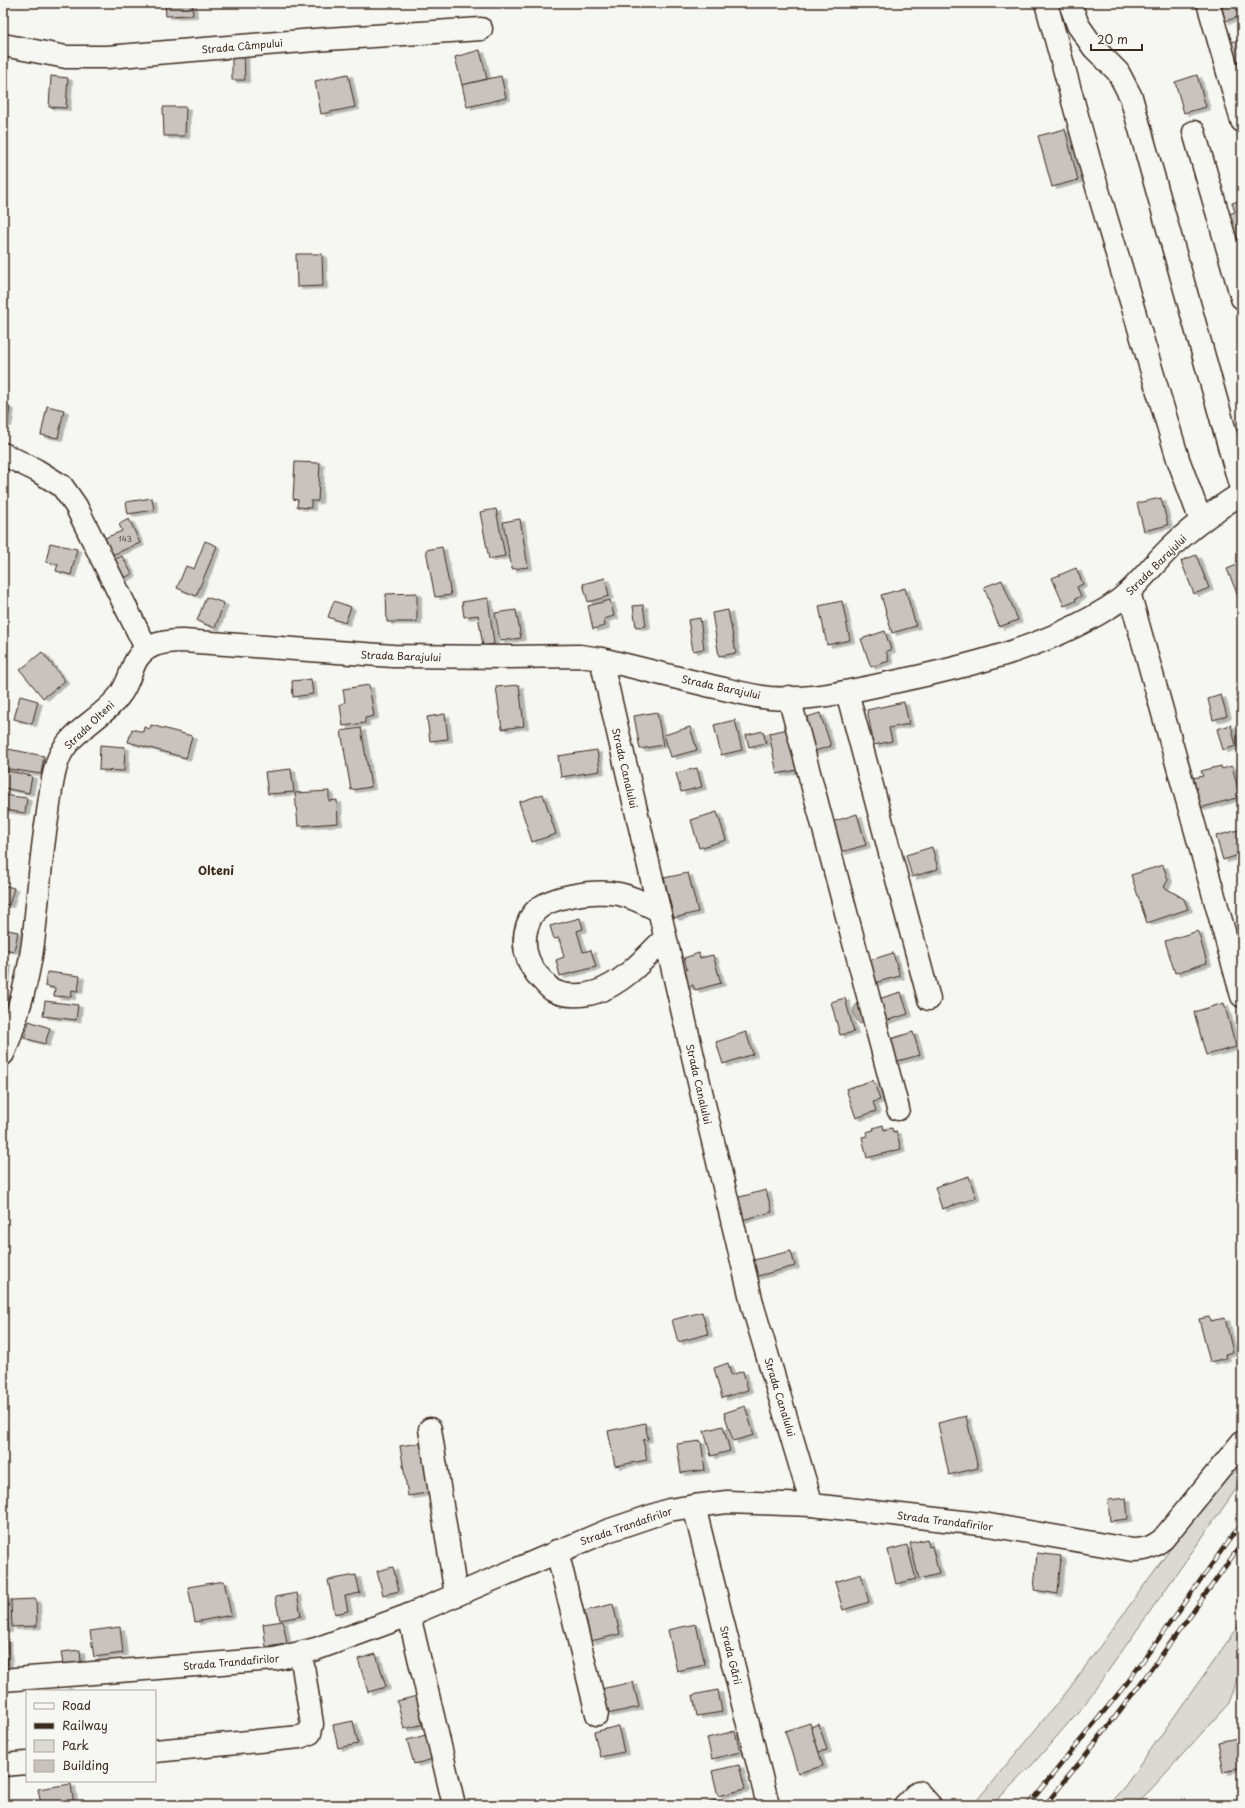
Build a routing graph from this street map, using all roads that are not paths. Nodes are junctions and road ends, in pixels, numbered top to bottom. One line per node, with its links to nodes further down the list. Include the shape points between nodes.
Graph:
1 (1046, 3): 11 (street, via 1094,177 1178,459)
2 (1070, 3): 10 (street, via 1078,25 1094,48 1118,72 1132,96)
3 (1208, 3): 6 (street)
4 (481, 29): 5 (street, Strada Câmpului, via 106,57 66,57)
5 (3, 45)
6 (1242, 121)
7 (1194, 132): 8 (street)
8 (1242, 298)
9 (3, 454): 13 (street, via 62,486 76,506)
10 (1242, 492): 11 (street, Strada Barajului)
11 (1201, 521): 12 (street, Strada Barajului, via 1172,546)
12 (1129, 592): 15 (street, Strada Barajului, via 1110,607 1037,644 954,669); 19 (street)
13 (146, 648): 14 (street, Strada Barajului, via 162,642 182,641 394,656 580,656); 22 (street, Strada Olteni, via 137,657 122,692 68,744 58,760 40,860 30,962 26,983)
14 (601, 659): 16 (street, Strada Barajului, via 745,694 770,698); 17 (street, Strada Canalului)
15 (847, 692): 16 (street, Strada Barajului, via 803,698); 21 (street)
16 (789, 697): 23 (street)
17 (658, 910): 18 (street, Strada Canalului); 18 (street, via 636,899 604,892 554,901 532,916 526,932 525,950 530,965 541,979 554,991 569,995 595,992 614,984)
18 (665, 938): 26 (street, Strada Canalului, via 753,1307)
19 (1236, 950): 20 (street)
20 (1242, 996)
21 (929, 999)
22 (3, 1054)
23 (898, 1109)
24 (430, 1428): 29 (street)
25 (1242, 1442): 26 (street, Strada Trandafirilor, via 1163,1539 1154,1547 1144,1550 989,1526)
26 (812, 1505): 27 (street, Strada Trandafirilor, via 727,1502)
27 (694, 1506): 28 (street, Strada Trandafirilor, via 646,1517); 38 (street, Strada Gării)
28 (557, 1551): 29 (street, Strada Trandafirilor); 33 (street)
29 (456, 1595): 30 (street, Strada Trandafirilor)
30 (409, 1614): 31 (street, Strada Trandafirilor); 37 (street)
31 (301, 1653): 32 (street, Strada Trandafirilor, via 275,1659); 34 (street, via 312,1724 310,1733 300,1737)
32 (3, 1680)
33 (597, 1714)
34 (156, 1751)
35 (26, 1763): 36 (street)
36 (3, 1765)
37 (454, 1805)
38 (768, 1805)
39 (905, 1805): 40 (street, via 918,1792)
40 (930, 1805)

